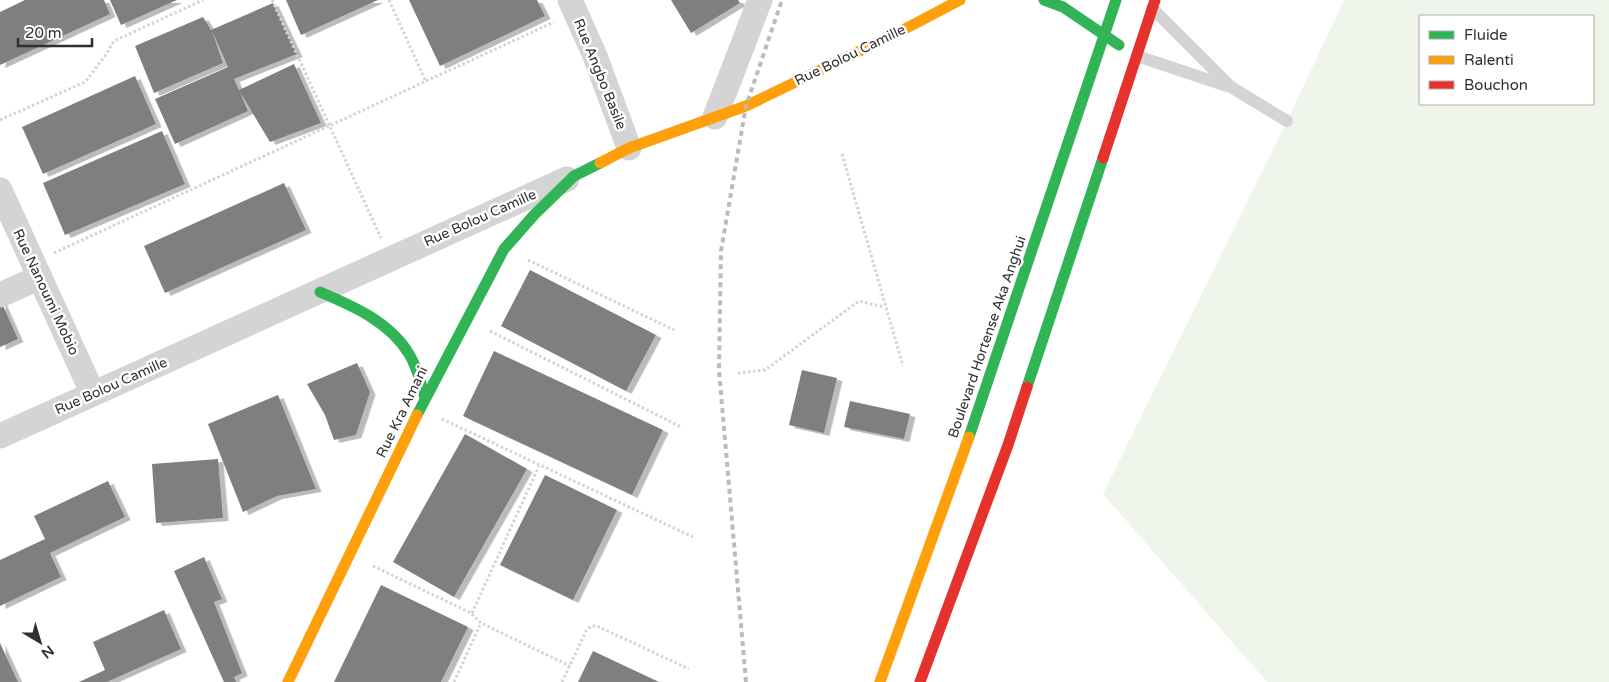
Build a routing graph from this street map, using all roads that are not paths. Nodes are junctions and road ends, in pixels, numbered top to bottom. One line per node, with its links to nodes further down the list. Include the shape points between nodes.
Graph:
1 (760, 0): 11 (street)
2 (960, 0): 11 (main road, Rue Bolou Camille, via 746,106)
3 (1044, 0): 8 (main road, via 1063,7)
4 (1116, 0): 8 (main road, Boulevard Hortense Aka Anghui)
5 (1140, 0): 6 (main road)
6 (1153, 4): 9 (main road); 10 (lane)
7 (573, 6): 13 (street, Rue Angbo Basile)
8 (1105, 36): 9 (main road); 23 (main road, Boulevard Hortense Aka Anghui, via 969,436)
9 (1137, 56): 10 (lane); 24 (main road, via 1008,445)
10 (1231, 87): 12 (lane)
11 (715, 117): 13 (main road, Rue Bolou Camille)
12 (1287, 121)
13 (629, 148): 14 (main road, Rue Bolou Camille)
14 (574, 176): 17 (street, Rue Bolou Camille); 20 (main road, Rue Kra Amani, via 504,249)
15 (0, 190): 16 (street, Rue Nanoumi Mobio)
16 (36, 270): 18 (street); 19 (street, Rue Nanoumi Mobio)
17 (320, 292): 19 (street, Rue Bolou Camille); 20 (main road, via 354,305 382,323 402,343 416,367)
18 (0, 296)
19 (93, 394): 21 (street, Rue Bolou Camille)
20 (423, 403): 22 (main road, Rue Kra Amani)
21 (0, 436)
22 (288, 682)
23 (880, 682)
24 (920, 682)

